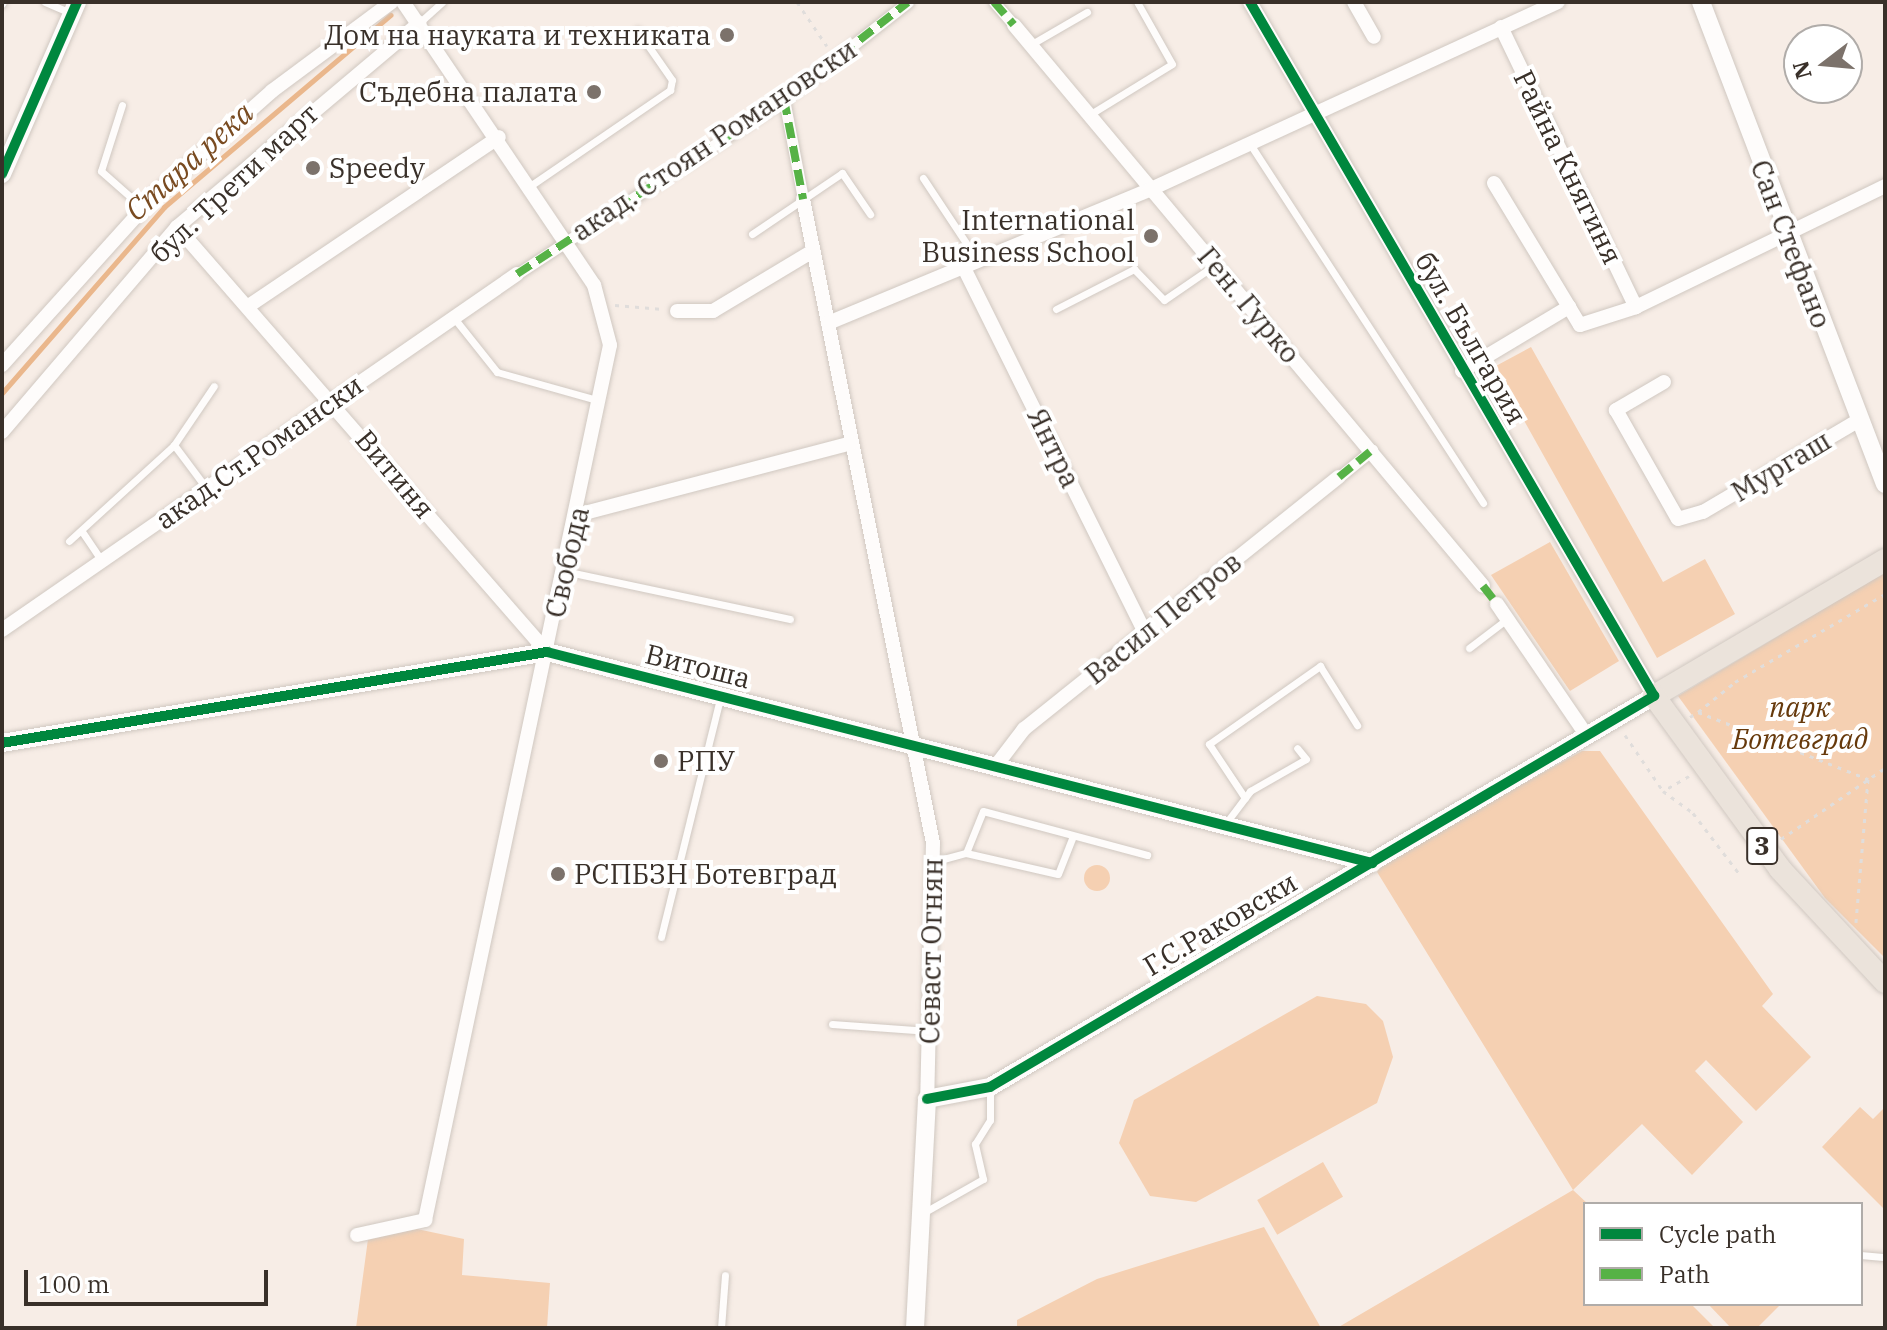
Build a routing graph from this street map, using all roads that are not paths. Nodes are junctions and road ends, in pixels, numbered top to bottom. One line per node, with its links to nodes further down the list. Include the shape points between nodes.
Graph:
1 (45, 2): 12 (lane)
2 (392, 2): 33 (street, бул. Трети март, via 272,91)
3 (403, 2): 14 (street, Свобода)
4 (442, 2): 14 (lane)
5 (908, 2): 20 (street, акад. Стоян Романовски)
6 (994, 2): 15 (street)
7 (1137, 2): 23 (lane, via 1172,64)
8 (1250, 2): 22 (street, бул. България)
9 (1354, 2): 18 (street)
10 (1558, 2): 16 (street)
11 (1701, 2): 36 (street, Сан Стефано)
12 (75, 8): 26 (street)
13 (1087, 12): 19 (lane)
14 (419, 23): 24 (street, Свобода); 35 (street, бул. Трети март)
15 (1014, 25): 19 (street, Ген. Гурко)
16 (1501, 27): 22 (street); 45 (street, Райна Княгиня)
17 (638, 31): 29 (lane, via 672,80 670,90)
18 (1374, 37)
19 (1030, 45): 23 (street, Ген. Гурко)
20 (784, 99): 32 (street); 38 (street, акад. Стоян Романовски)
21 (122, 105): 33 (lane, via 101,171)
22 (1314, 114): 25 (street); 51 (street, бул. България)
23 (1089, 115): 31 (street, Ген. Гурко)
24 (499, 137): 29 (street, Свобода); 43 (street)
25 (1250, 144): 31 (street); 64 (lane)
26 (2, 174)
27 (923, 178): 40 (lane)
28 (1494, 183): 44 (street)
29 (530, 186): 38 (street, Свобода)
30 (1885, 186): 36 (street)
31 (1149, 190): 40 (street); 41 (street, Ген. Гурко)
32 (803, 199): 34 (lane, via 842,173); 37 (lane); 39 (street, Севаст Огнян)
33 (142, 207): 50 (street, бул. Трети март)
34 (870, 214)
35 (177, 227): 43 (street, Витиня); 57 (street, бул. Трети март)
36 (1787, 233): 45 (street); 56 (street, Сан Стефано)
37 (752, 234)
38 (566, 241): 42 (street, акад. Стоян Романовски); 55 (street, Свобода, via 603,304 610,345)
39 (813, 251): 47 (street, via 713,311); 49 (street, Севаст Огнян)
40 (969, 261): 49 (street); 76 (street, Янтра)
41 (1215, 265): 46 (lane, via 1164,300 1134,269); 60 (street, Ген. Гурко)
42 (517, 274): 48 (street, акад.Ст.Романски)
43 (250, 305): 54 (street, Витиня)
44 (1569, 307): 45 (street, via 1580,325); 51 (street)
45 (1636, 307)
46 (1056, 309)
47 (677, 311)
48 (454, 318): 54 (street, акад.Ст.Романски); 55 (lane, via 497,372)
49 (828, 323): 58 (street, Севаст Огнян)
50 (2, 365)
51 (1462, 371): 80 (street, бул. България)
52 (1664, 382): 56 (street, Мургаш, via 1616,410 1678,519 1703,512)
53 (214, 386): 59 (lane)
54 (333, 401): 63 (street, акад.Ст.Романски); 78 (street, Витиня)
55 (602, 401): 65 (street, Свобода)
56 (1859, 420): 62 (street, Сан Стефано)
57 (2, 432)
58 (852, 443): 65 (street); 84 (street, Севаст Огнян)
59 (174, 445): 63 (lane); 66 (lane)
60 (1372, 450): 61 (street); 71 (street, Ген. Гурко)
61 (1339, 477): 76 (street, Васил Петров)
62 (1885, 484)
63 (207, 489): 69 (street, акад.Ст.Романски)
64 (1483, 503)
65 (577, 515): 70 (street, Свобода)
66 (83, 533): 67 (lane); 69 (lane)
67 (69, 541)
68 (1885, 560): 80 (main road, Г.С.Раковски)
69 (102, 561): 75 (street, акад.Ст.Романски)
70 (564, 571): 73 (lane); 78 (street, Свобода)
71 (1483, 586): 72 (street)
72 (1497, 604): 74 (street)
73 (790, 619)
74 (1507, 619): 77 (lane); 82 (street)
75 (2, 630)
76 (1145, 632): 86 (street, Васил Петров, via 1024,729)
77 (1469, 648)
78 (547, 652): 79 (street, Витоша); 83 (street, Витоша); 101 (street, Свобода, via 425,1220)
79 (721, 696): 84 (street, Витоша); 94 (lane)
80 (1654, 696): 82 (street, Г.С.Раковски); 95 (main road, бул. България / 3, via 1765,850)
81 (1357, 725): 87 (lane, via 1320,666 1209,744)
82 (1587, 736): 93 (street, Г.С.Раковски)
83 (2, 743)
84 (910, 745): 86 (street, Витоша); 92 (street, Севаст Огнян)
85 (1297, 748): 87 (lane, via 1306,759)
86 (995, 767): 88 (street, Витоша)
87 (1245, 798): 88 (lane)
88 (1224, 825): 93 (street, Витоша)
89 (1073, 836): 90 (lane, via 1058,874); 90 (lane, via 983,811); 91 (lane)
90 (966, 853): 92 (lane)
91 (1147, 855)
92 (936, 861): 97 (street, Севаст Огнян)
93 (1372, 863): 98 (street, Г.С.Раковски)
94 (661, 937)
95 (1885, 982)
96 (832, 1024): 97 (lane)
97 (931, 1031): 99 (street, Севаст Огнян)
98 (990, 1087): 99 (street, Г.С.Раковски); 100 (lane, via 990,1120 975,1144 983,1179)
99 (927, 1099): 100 (street, Севаст Огнян)
100 (921, 1214): 106 (street, Севаст Огнян)
101 (357, 1235)
102 (1863, 1255): 103 (lane)
103 (1885, 1257)
104 (725, 1275): 105 (lane)
105 (721, 1328)
106 (915, 1328)

